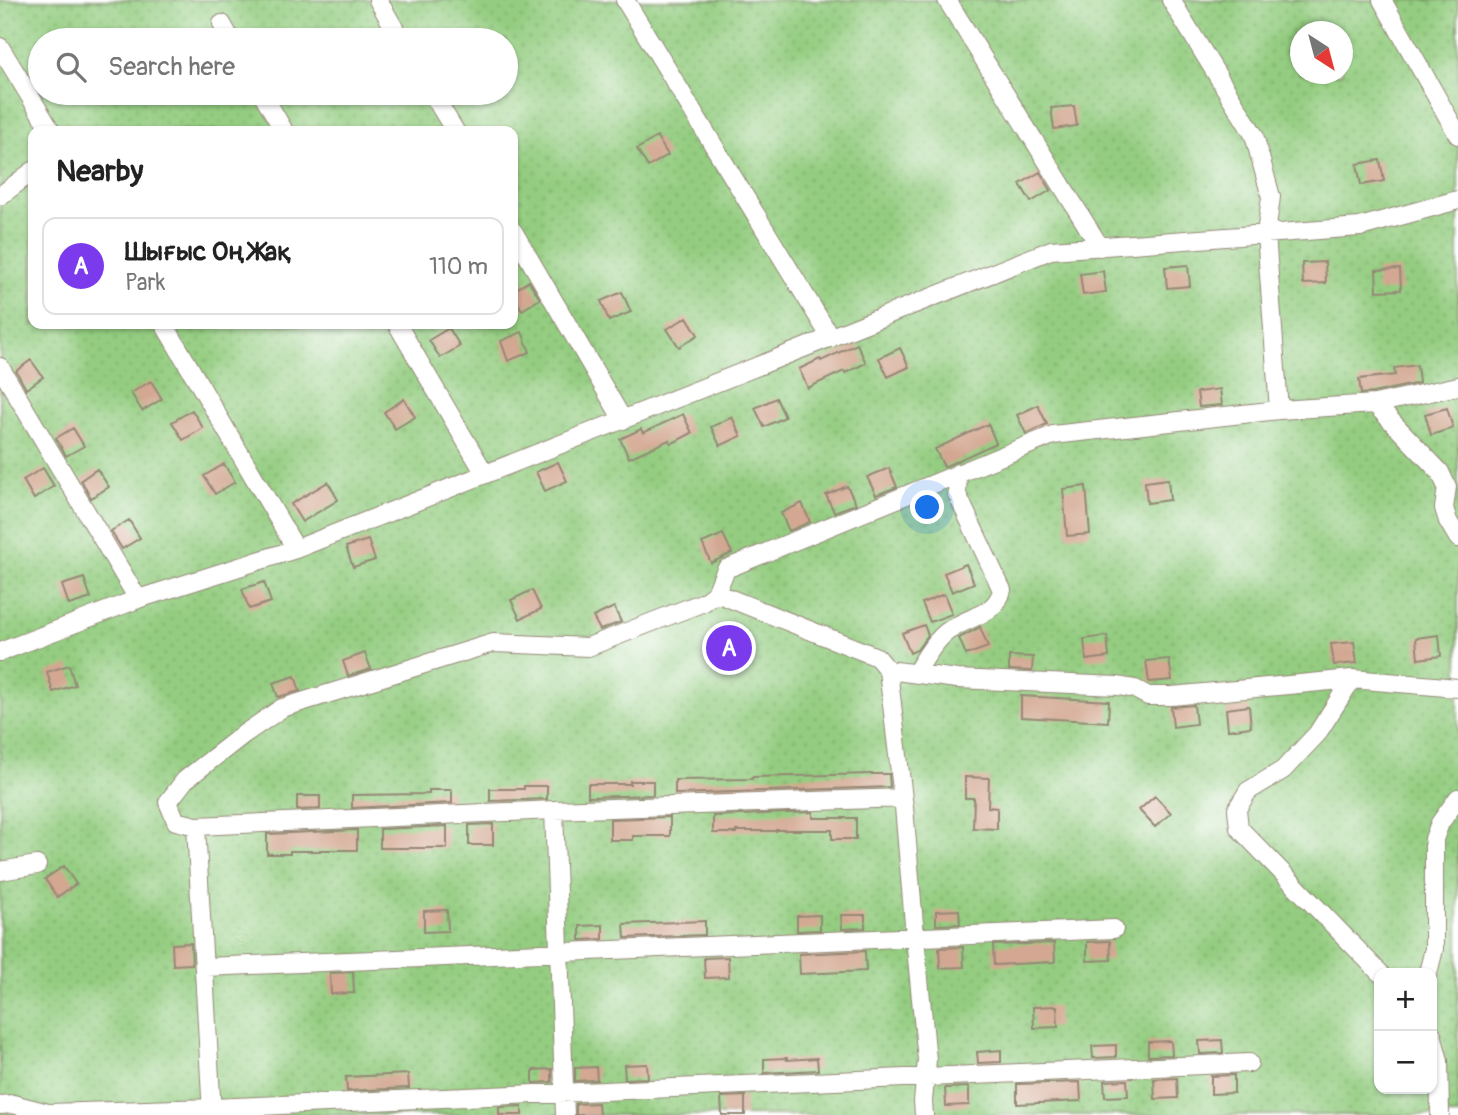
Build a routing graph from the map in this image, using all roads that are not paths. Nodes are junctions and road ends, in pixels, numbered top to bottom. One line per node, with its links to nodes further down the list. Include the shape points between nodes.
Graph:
1 (378, 0): 8 (street)
2 (625, 0): 26 (street)
3 (947, 0): 23 (street)
4 (1171, 0): 21 (street, via 1254,135 1271,197)
5 (1382, 0): 17 (street)
6 (222, 24): 7 (street)
7 (224, 28)
8 (394, 28)
9 (0, 47): 10 (street)
10 (28, 93)
11 (35, 105): 14 (street)
12 (269, 105): 15 (street)
13 (439, 105): 16 (street)
14 (48, 126)
15 (281, 126)
16 (452, 126)
17 (1458, 135)
18 (28, 176): 19 (street)
19 (0, 197)
20 (1458, 201): 21 (street, via 1360,227)
21 (1266, 234): 23 (street); 30 (street)
22 (518, 239): 31 (street)
23 (1100, 247): 26 (street, via 1051,250)
24 (167, 329): 35 (street)
25 (400, 329): 33 (street)
26 (831, 338): 31 (street)
27 (0, 367): 37 (street)
28 (1458, 386): 29 (street)
29 (1375, 404): 30 (street); 34 (street, via 1440,472 1447,488 1444,508)
30 (1279, 410): 32 (street, via 1053,435)
31 (623, 420): 33 (street)
32 (958, 473): 36 (street, via 726,569); 40 (street, via 957,494 1002,590 993,607 949,629)
33 (485, 474): 35 (street)
34 (1458, 538)
35 (296, 549): 37 (street)
36 (716, 593): 39 (street, via 877,657); 46 (street, via 704,603 588,647 494,643 282,708 185,780 168,802 176,821)
37 (138, 599): 38 (street)
38 (2, 647)
39 (888, 670): 40 (street); 44 (street)
40 (916, 673): 41 (street, via 1118,686 1148,696)
41 (1352, 679): 42 (street); 53 (street, via 1317,734 1283,770 1248,791 1237,810 1239,828)
42 (1458, 688)
43 (1458, 797): 54 (street, via 1434,839 1434,949)
44 (903, 798): 45 (street); 50 (street)
45 (554, 810): 46 (street); 51 (street)
46 (196, 826): 52 (street)
47 (37, 865): 48 (street)
48 (0, 871)
49 (1114, 929): 50 (street)
50 (915, 936): 51 (street); 57 (street)
51 (560, 951): 52 (street); 58 (street)
52 (205, 967): 60 (street)
53 (1375, 968)
54 (1429, 968)
55 (1437, 1053): 63 (street)
56 (1249, 1063): 57 (street)
57 (926, 1077): 58 (street); 62 (street)
58 (565, 1093): 60 (street); 61 (street)
59 (0, 1105): 60 (street, via 48,1113)
60 (211, 1112)
61 (565, 1115)
62 (924, 1115)
63 (1440, 1115)

